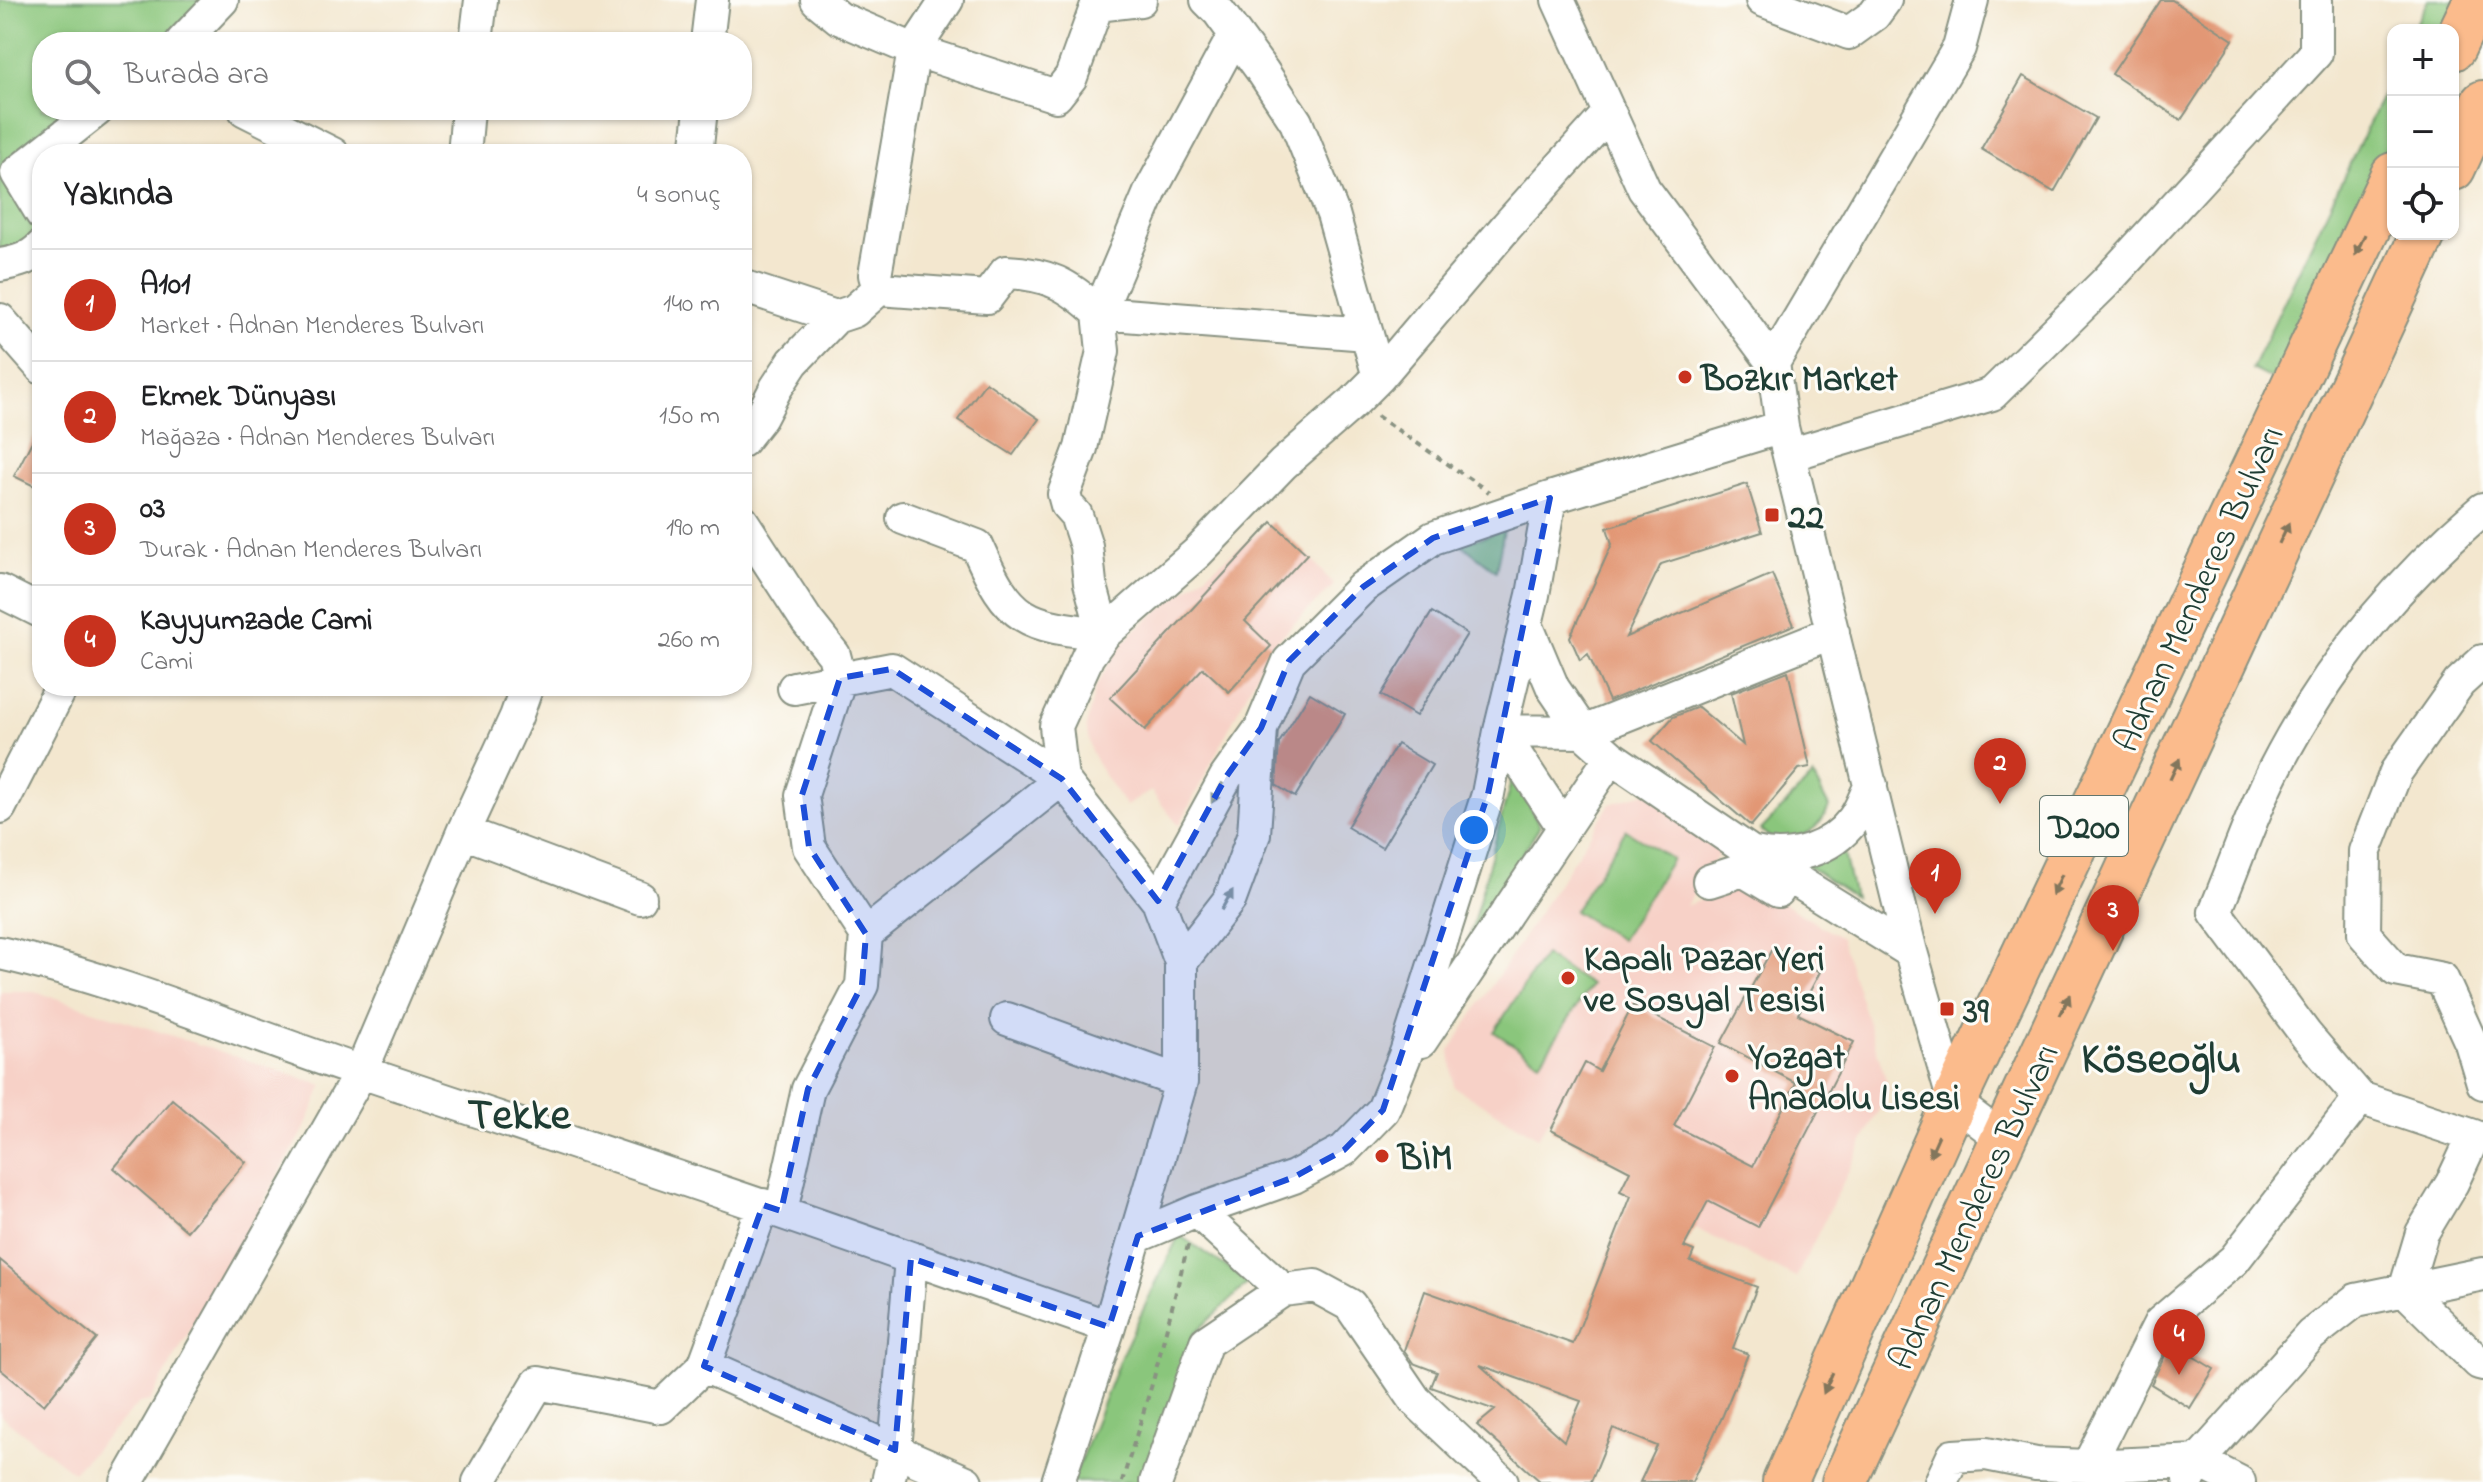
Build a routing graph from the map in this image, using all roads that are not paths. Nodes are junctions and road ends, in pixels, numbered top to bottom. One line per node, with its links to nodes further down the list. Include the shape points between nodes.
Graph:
1 (222, 0): 14 (street)
2 (481, 0): 15 (street)
3 (817, 0): 18 (street, via 839,18)
4 (947, 0): 18 (street)
5 (1140, 0): 18 (street, via 1097,5 1071,77 1056,96)
6 (1558, 0): 20 (street)
7 (1762, 0): 8 (street, via 1849,33)
8 (1885, 0)
9 (1972, 0): 43 (street, via 1959,48)
10 (2316, 0): 46 (street, via 2316,53 2105,283 1992,394)
11 (2476, 0): 17 (highway)
12 (708, 1): 16 (street)
13 (1224, 12): 38 (street); 41 (street, via 1296,122 1333,214)
14 (193, 32)
15 (477, 32)
16 (707, 32)
17 (2459, 35)
18 (914, 50): 37 (street, via 875,275)
19 (2483, 103): 29 (highway)
20 (1609, 113): 43 (street, via 1644,189); 44 (street)
21 (84, 120): 25 (street)
22 (265, 120): 26 (street)
23 (467, 120): 27 (street)
24 (700, 120): 28 (street)
25 (54, 144)
26 (313, 144)
27 (465, 144)
28 (697, 144)
29 (2459, 155)
30 (32, 161): 32 (street, via 17,173)
31 (2387, 188): 85 (highway, Adnan Menderes Bulvarı / D200, one-way to 85)
32 (32, 198)
33 (2420, 240): 87 (highway, Adnan Menderes Bulvarı / D200, one-way to 33)
34 (32, 255): 35 (street)
35 (0, 265)
36 (752, 289): 39 (street)
37 (879, 289): 38 (street, via 987,297 1006,272 1024,273 1050,277); 39 (street, via 854,311)
38 (1099, 313): 41 (street); 55 (street, via 1103,351 1081,448 1064,494 1086,546)
39 (836, 317): 45 (street, via 793,362)
40 (0, 320): 42 (street)
41 (1367, 334): 44 (street)
42 (32, 357)
43 (1773, 363): 46 (street)
44 (1379, 377): 55 (street, via 1283,464 1197,553)
45 (752, 428)
46 (1785, 441): 47 (street); 54 (street)
47 (1550, 498): 53 (street); 61 (street, via 1433,538 1363,587 1289,661)
48 (2483, 509): 84 (street, via 2409,578 2325,682 2273,771 2215,912)
49 (903, 518): 55 (street, via 977,546 1008,604 1034,623)
50 (752, 536): 57 (street, via 834,655)
51 (0, 591): 52 (street)
52 (32, 607)
53 (1526, 624): 62 (street); 63 (street, via 1553,688)
54 (1833, 632): 63 (street); 66 (street)
55 (1104, 634): 65 (street, via 1088,656 1056,726)
56 (2483, 661): 83 (street, via 2459,683 2396,772 2365,851 2364,934 2396,970 2442,979)
57 (840, 678): 58 (street); 65 (street, via 892,669); 75 (street, via 802,795 809,847)
58 (794, 688)
59 (57, 696): 67 (street)
60 (523, 696): 69 (street)
61 (1261, 728): 73 (street, one-way to 73, via 1226,777); 78 (street, one-way to 61, via 1230,899 1254,834)
62 (1500, 731): 63 (street); 68 (street); 81 (street, via 1488,794)
63 (1583, 732): 64 (street)
64 (1611, 757): 68 (street); 70 (street)
65 (1062, 779): 73 (street); 75 (street)
66 (1871, 785): 70 (street, via 1853,820 1832,839 1800,855 1773,858); 76 (street)
67 (0, 807)
68 (1564, 828): 81 (street)
69 (463, 832): 72 (street); 80 (street)
70 (1752, 853): 74 (street)
71 (1709, 881): 74 (street, via 1743,870 1831,921)
72 (640, 898)
73 (1158, 901): 78 (street)
74 (1865, 923): 76 (street)
75 (866, 934): 88 (street, via 862,985 808,1089)
76 (1911, 952): 85 (street)
77 (0, 953): 80 (street, via 59,966)
78 (1181, 962): 82 (street)
79 (1007, 1019): 82 (street)
80 (361, 1072): 88 (street); 102 (street)
81 (1397, 1076): 89 (street, via 1383,1110 1344,1150 1294,1177)
82 (1181, 1082): 90 (street)
83 (2483, 1083): 86 (street)
84 (2360, 1098): 86 (street); 99 (street, via 2234,1260 2160,1323)
85 (1954, 1102): 87 (street); 100 (highway, Adnan Menderes Bulvarı / D200, one-way to 100)
86 (2474, 1136): 94 (street, via 2422,1233)
87 (2003, 1139): 109 (highway, Adnan Menderes Bulvarı / D200)
88 (772, 1208): 91 (street); 97 (street)
89 (1197, 1211): 90 (street); 93 (street)
90 (1138, 1236): 95 (street)
91 (911, 1258): 95 (street); 98 (street)
92 (2483, 1274): 94 (street)
93 (1283, 1290): 107 (street, via 1206,1342); 108 (street, via 1315,1286 1350,1305 1415,1400)
94 (2405, 1290): 96 (street); 101 (street, via 2356,1300 2311,1335)
95 (1109, 1327): 106 (street)
96 (2483, 1364)
97 (704, 1366): 98 (street); 103 (street, via 661,1407 538,1383)
98 (895, 1450): 104 (street); 105 (street)
99 (2088, 1466): 101 (street); 110 (street, via 2036,1464 1986,1454 1953,1456)
100 (1789, 1470)
101 (2193, 1471): 111 (street)
102 (127, 1482)
103 (479, 1482)
104 (888, 1482)
105 (966, 1482)
106 (1058, 1482)
107 (1156, 1482)
108 (1502, 1482)
109 (1844, 1482)
110 (1941, 1482)
111 (2239, 1482)

